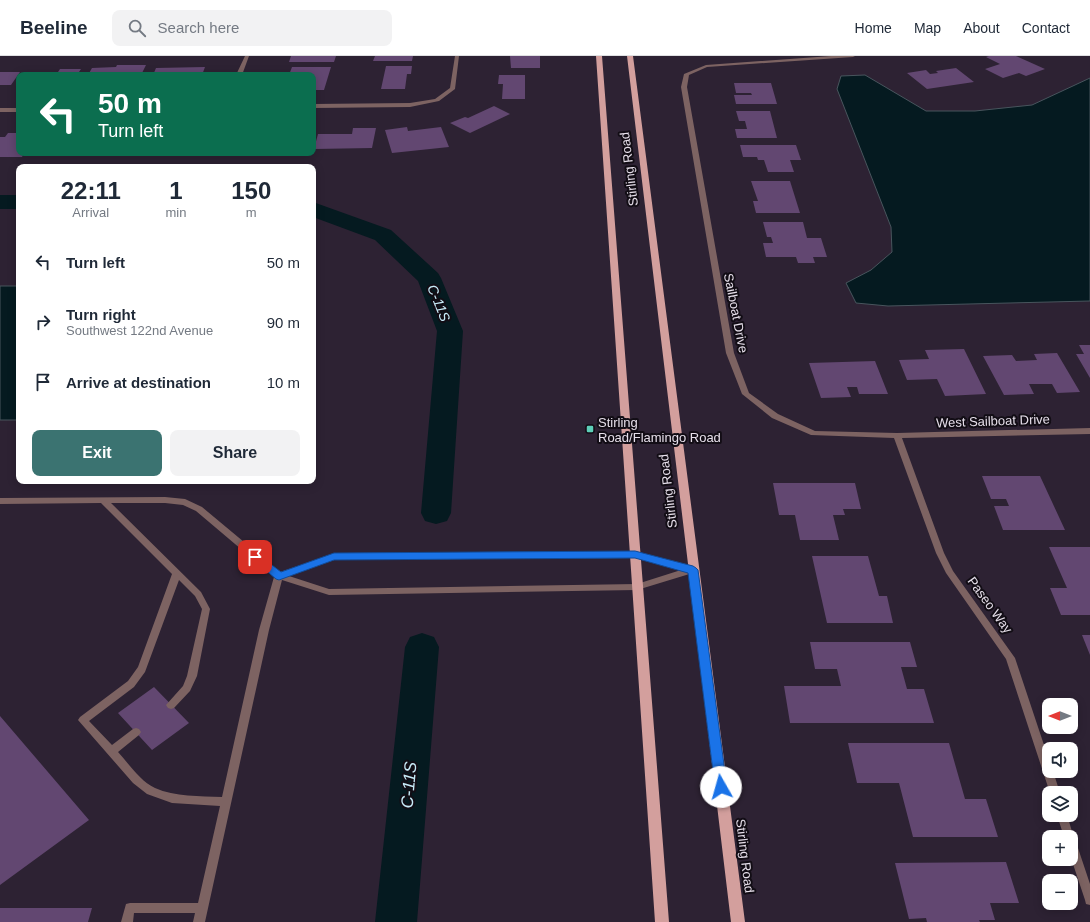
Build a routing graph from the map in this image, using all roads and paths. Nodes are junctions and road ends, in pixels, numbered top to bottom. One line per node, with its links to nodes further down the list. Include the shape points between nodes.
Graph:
1 (248, 56): 7 (street)
2 (457, 56): 8 (street, via 452,89 437,100 410,105)
3 (599, 56): 15 (main road, Stirling Road)
4 (630, 56): 16 (main road, Stirling Road)
5 (853, 56): 6 (street)
6 (801, 58): 12 (street, Sailboat Drive, via 706,66 687,74 684,87 730,352 746,394 775,416 814,433)
7 (240, 72)
8 (316, 106)
9 (0, 110): 10 (street)
10 (16, 110)
11 (1090, 431): 12 (street, West Sailboat Drive)
12 (897, 436): 23 (street, Paseo Way, via 940,553 950,573 1010,658)
13 (104, 500): 14 (street); 17 (street); 18 (street, via 185,502 198,509)
14 (0, 501)
15 (635, 555): 16 (street); 18 (street, via 334,557); 19 (main road, Stirling Road)
16 (693, 570): 19 (street); 31 (main road, Stirling Road)
17 (177, 573): 20 (street, via 198,594 206,609 192,676 187,688); 22 (street, via 142,669 131,684 83,720)
18 (279, 576): 19 (street, via 329,592); 24 (street, via 264,630)
19 (637, 588): 30 (main road, Stirling Road)
20 (171, 705)
21 (136, 732): 22 (street)
22 (111, 751): 24 (street, via 137,780 151,791 172,798)
23 (1053, 786)
24 (226, 802): 27 (street)
25 (1078, 863): 26 (street)
26 (1090, 900)
27 (202, 908): 28 (street, via 130,908); 29 (street)
28 (127, 922)
29 (199, 922)
30 (662, 922)
31 (738, 922)

